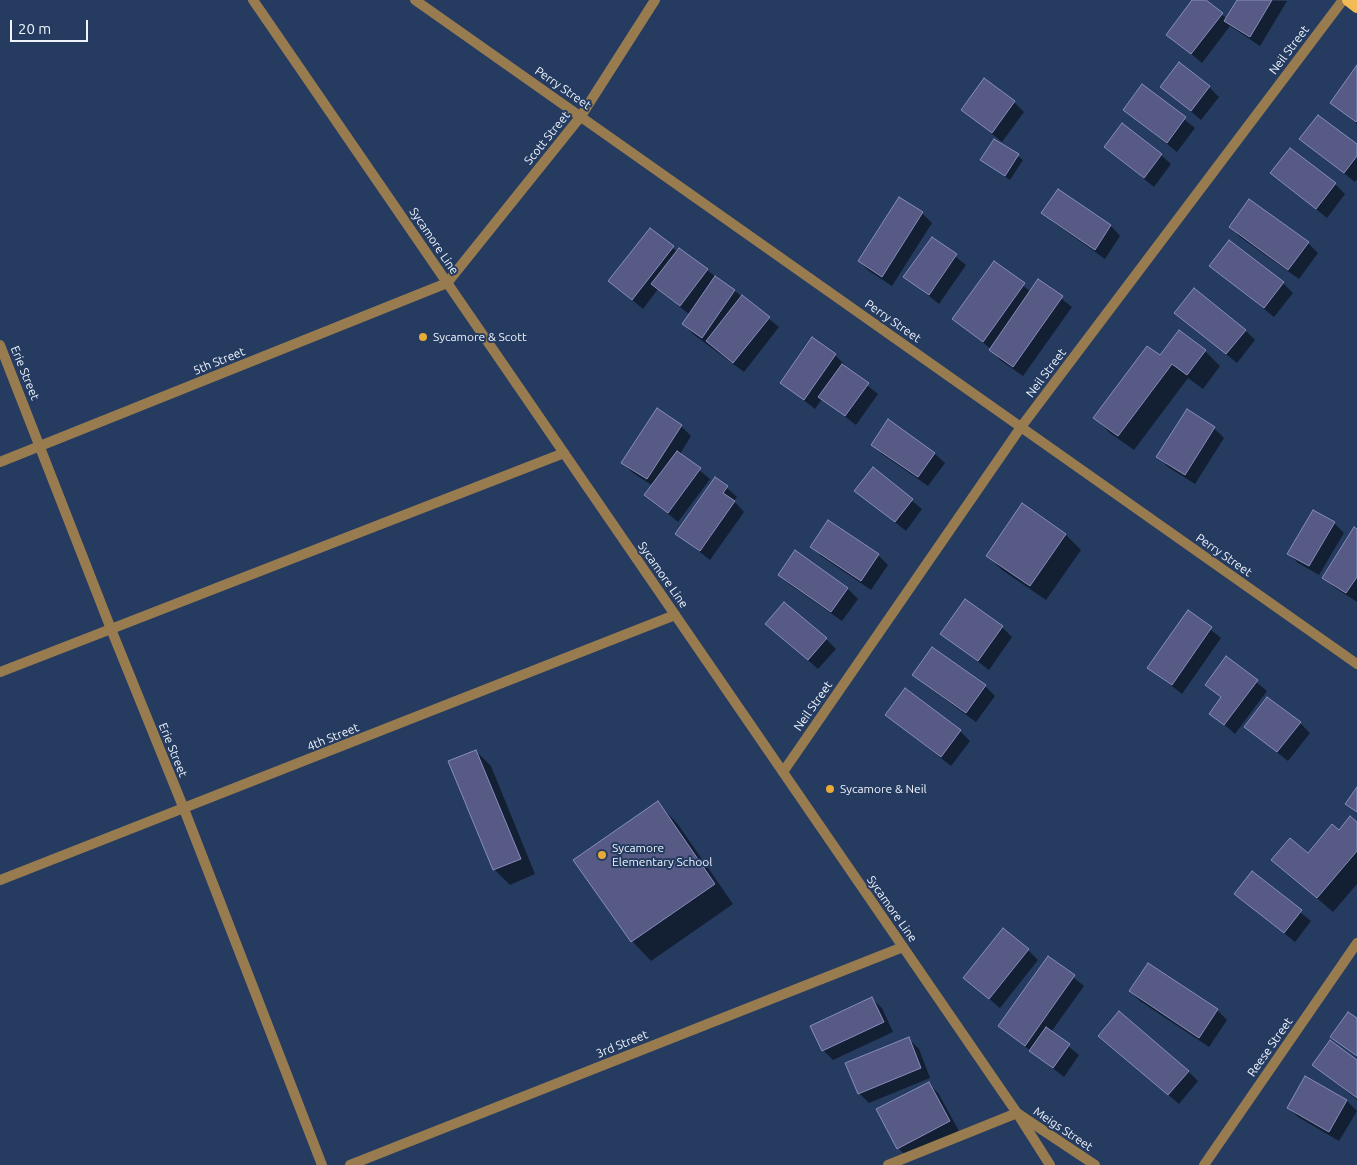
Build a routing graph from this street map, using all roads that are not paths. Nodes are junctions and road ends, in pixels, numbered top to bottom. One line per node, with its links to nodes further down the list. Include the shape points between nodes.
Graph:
1 (253, 0): 8 (street, Sycamore Line)
2 (415, 0): 7 (street, Perry Street)
3 (655, 0): 7 (street, Scott Street)
4 (1343, 0): 10 (street, Neil Street)
5 (1348, 0): 6 (main road)
6 (1357, 6)
7 (581, 116): 8 (street, Scott Street); 10 (street, Perry Street)
8 (447, 283): 11 (street, 5th Street); 12 (street, Sycamore Line)
9 (0, 345): 11 (street, Erie Street)
10 (1021, 427): 16 (street, Perry Street); 18 (street, Neil Street)
11 (40, 446): 13 (street, 5th Street); 15 (street, Erie Street)
12 (564, 453): 14 (street, Sycamore Line); 15 (street)
13 (0, 462)
14 (675, 615): 18 (street, Sycamore Line); 19 (street, 4th Street)
15 (111, 629): 17 (street); 19 (street, Erie Street)
16 (1357, 664)
17 (0, 672)
18 (783, 772): 22 (street, Sycamore Line)
19 (184, 809): 20 (street, 4th Street); 24 (street, Erie Street)
20 (0, 880)
21 (1357, 943): 29 (street, Reese Street)
22 (903, 947): 23 (street, Sycamore Line); 25 (street, 3rd Street)
23 (1017, 1113): 26 (street); 27 (street, Sycamore Line); 28 (street, Meigs Street)
24 (322, 1165)
25 (350, 1165)
26 (888, 1165)
27 (1050, 1165)
28 (1095, 1165)
29 (1204, 1165)

